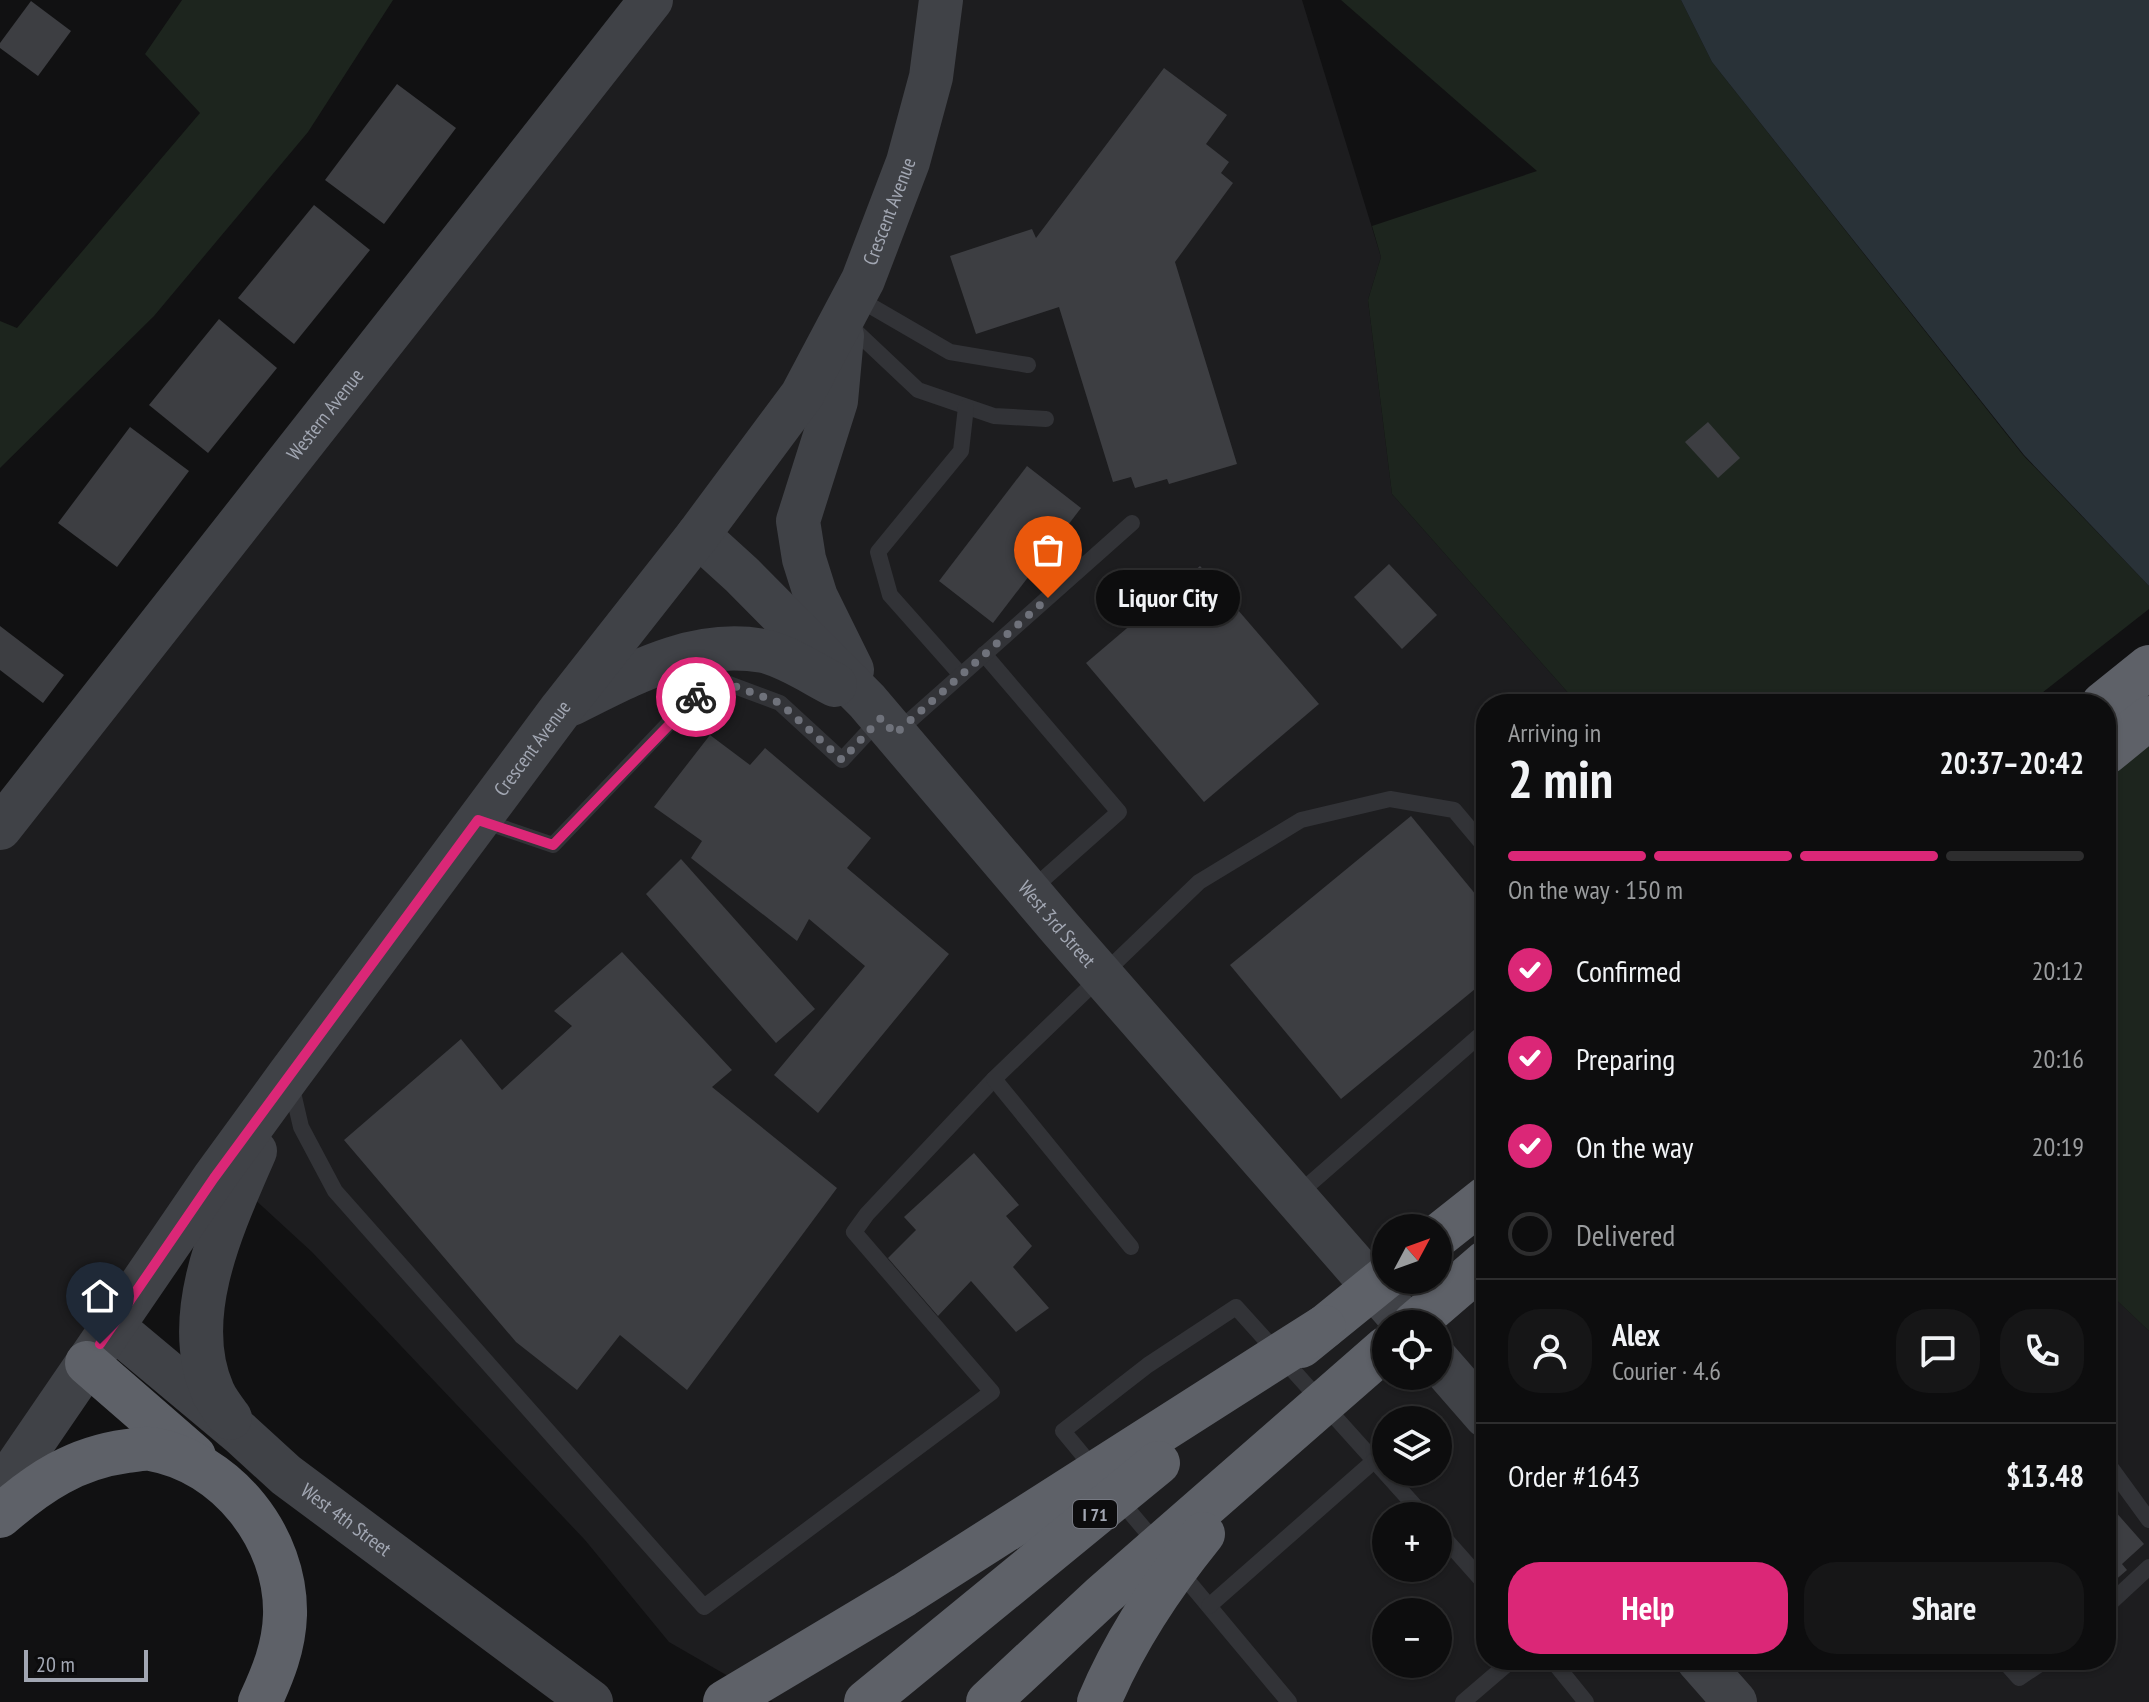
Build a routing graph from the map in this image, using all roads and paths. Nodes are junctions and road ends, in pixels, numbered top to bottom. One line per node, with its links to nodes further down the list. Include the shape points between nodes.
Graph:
1 (651, 0): 18 (main road, Western Avenue)
2 (941, 0): 3 (main road, Crescent Avenue, via 931,77 908,162)
3 (849, 308): 4 (lane, via 950,352); 5 (lane, via 918,390); 8 (main road, Crescent Avenue, via 802,395); 14 (main road, via 836,401 798,521 816,597)
4 (1028, 365)
5 (966, 407): 6 (lane, via 994,416); 11 (lane, via 961,451 878,552 890,595)
6 (1046, 419)
7 (1132, 523): 9 (lane)
8 (698, 535): 13 (main road, Crescent Avenue); 14 (main road, West 3rd Street)
9 (984, 654): 11 (lane); 20 (lane, via 1119,812)
10 (2149, 667): 12 (highway)
11 (961, 675): 14 (lane)
12 (2115, 694)
13 (562, 708): 14 (main road, via 650,665 738,649 766,652); 17 (main road, Crescent Avenue)
14 (881, 717): 17 (lane, via 842,760 780,703 729,684 692,699 553,845); 20 (main road, West 3rd Street)
15 (2149, 718): 16 (highway)
16 (2116, 745)
17 (478, 820): 23 (main road, Crescent Avenue)
18 (0, 828)
19 (1476, 836): 21 (lane, via 1454,810 1390,799 1301,820 1199,882)
20 (1029, 892): 21 (main road, West 3rd Street)
21 (1101, 974): 24 (lane); 25 (main road, West 3rd Street)
22 (1476, 1039): 25 (lane)
23 (289, 1075): 24 (lane, via 301,1127 335,1191 704,1607 992,1392 854,1232); 33 (main road, Crescent Avenue); 40 (main road, via 213,1252 202,1306 203,1357 213,1393)
24 (994, 1079): 28 (lane)
25 (1295, 1197): 31 (main road, West 3rd Street)
26 (1476, 1206): 27 (highway)
27 (1452, 1225)
28 (1131, 1247)
29 (1476, 1271): 32 (highway)
30 (1372, 1288): 34 (highway, I 71)
31 (1394, 1310)
32 (1430, 1310)
33 (112, 1326): 36 (main road, Crescent Avenue); 40 (main road, West 4th Street)
34 (1324, 1327): 62 (highway, via 904,1595); 63 (highway, I 71)
35 (1372, 1360): 39 (highway)
36 (87, 1363): 45 (highway); 46 (main road, Crescent Avenue)
37 (1452, 1377): 38 (main road)
38 (1476, 1405)
39 (1308, 1415): 64 (highway); 65 (highway, via 1227,1504 1148,1606)
40 (240, 1433): 61 (main road, West 4th Street, via 286,1475)
41 (1372, 1457): 54 (lane, via 1236,1307 1148,1365 1063,1431)
42 (1372, 1463): 54 (lane)
43 (2116, 1475): 49 (lane)
44 (1398, 1486): 47 (lane)
45 (232, 1489): 48 (highway, via 189,1461 149,1448 101,1454 54,1474); 60 (highway, via 262,1527 280,1573 285,1614 279,1660)
46 (0, 1491)
47 (1412, 1502)
48 (0, 1516)
49 (2149, 1520)
50 (1452, 1547): 52 (lane)
51 (2149, 1567): 53 (lane)
52 (1476, 1574)
53 (2116, 1598)
54 (1209, 1606): 66 (lane)
55 (1500, 1670): 67 (lane)
56 (1560, 1670): 68 (lane)
57 (1707, 1670): 69 (main road)
58 (2012, 1670): 59 (lane, via 2019,1678)
59 (2031, 1670)
60 (260, 1702)
61 (591, 1702)
62 (725, 1702)
63 (866, 1702)
64 (988, 1702)
65 (1099, 1702)
66 (1289, 1702)
67 (1463, 1702)
68 (1586, 1702)
69 (1735, 1702)

